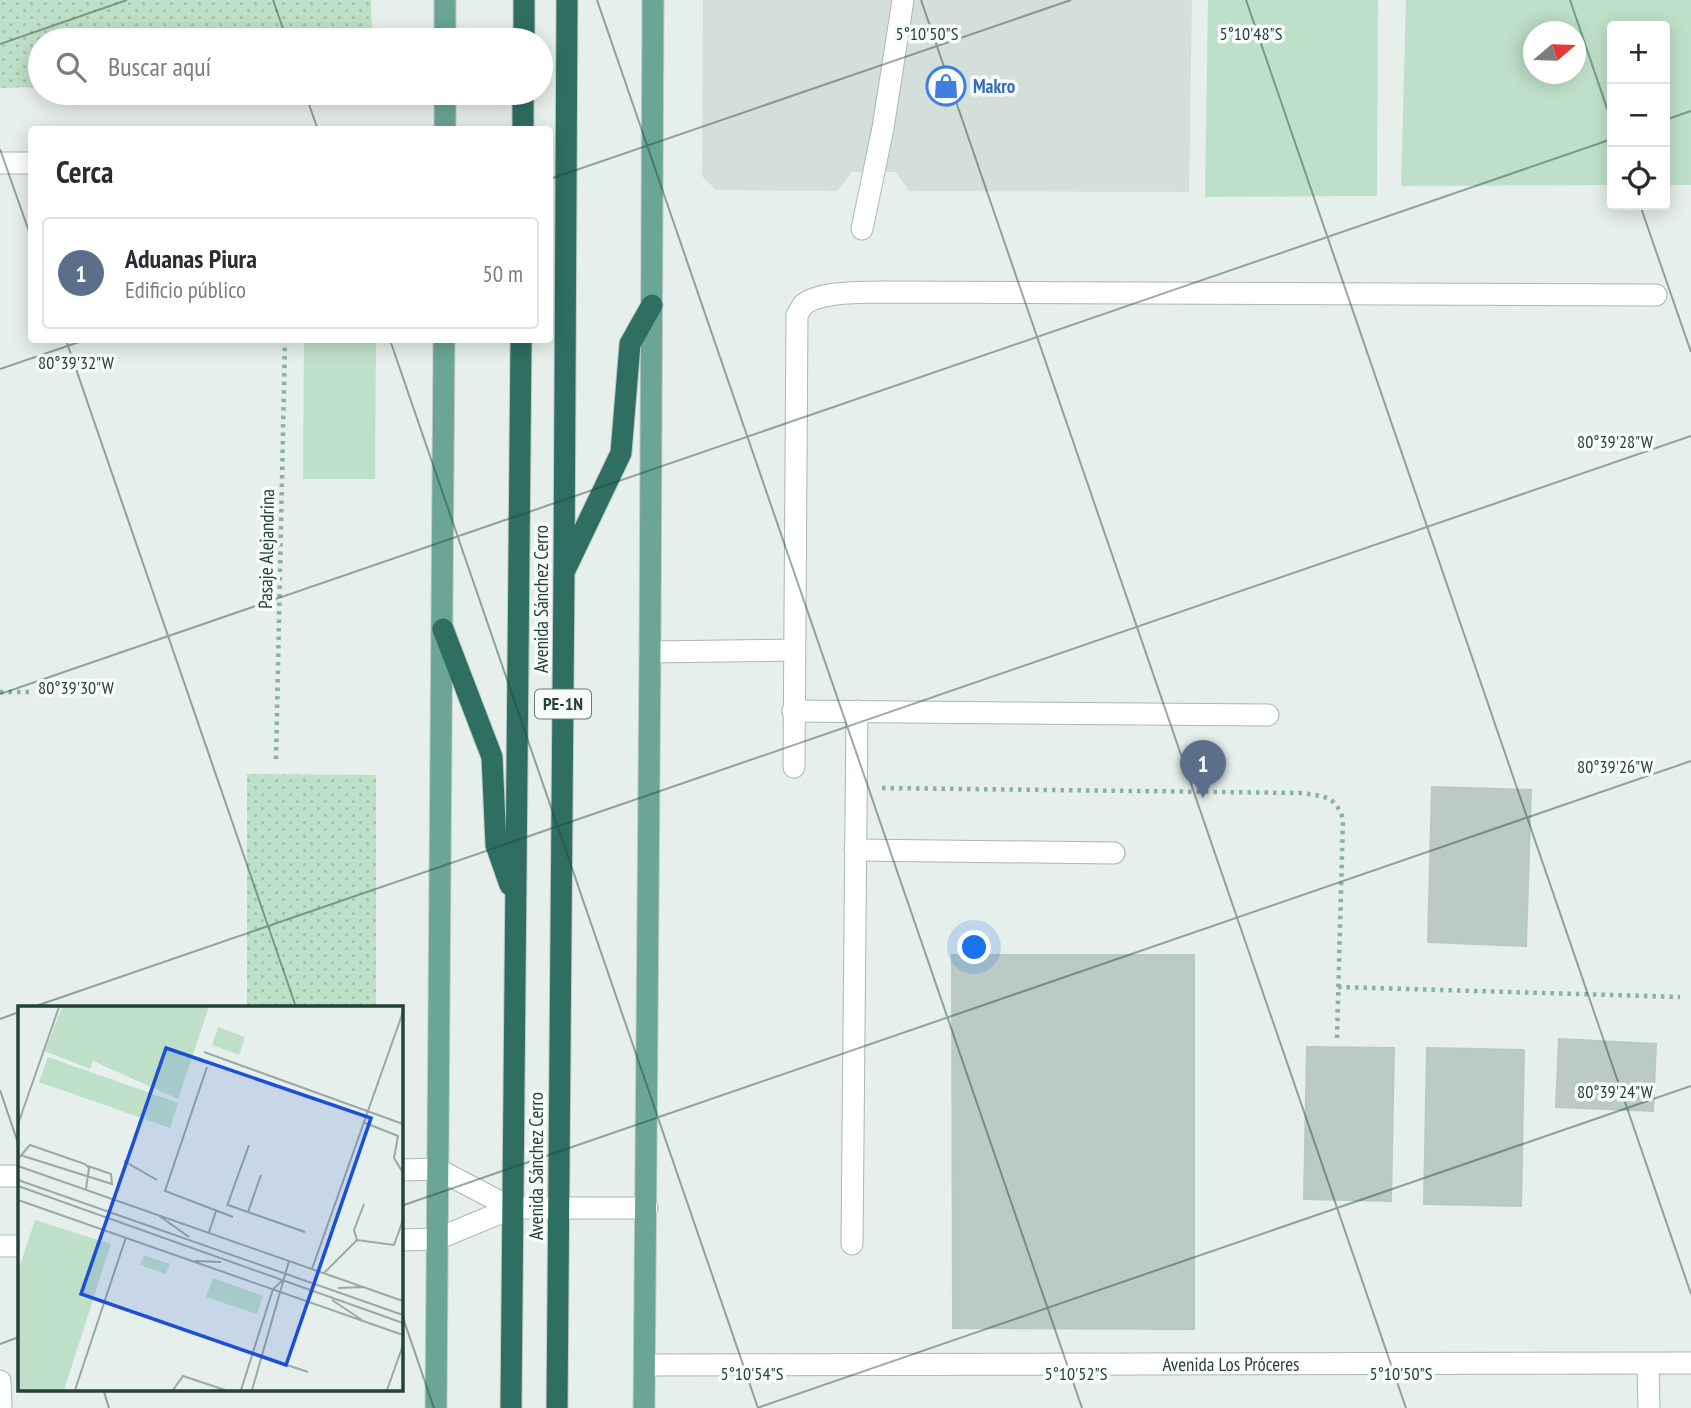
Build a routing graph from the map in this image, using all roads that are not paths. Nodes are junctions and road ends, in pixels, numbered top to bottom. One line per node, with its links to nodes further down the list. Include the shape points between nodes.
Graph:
1 (445, 0): 6 (main road)
2 (524, 0): 7 (highway)
3 (567, 0): 19 (highway, Avenida Sánchez Cerro / PE-1N)
4 (653, 0): 16 (main road)
5 (903, 0): 14 (street)
6 (445, 28)
7 (524, 28)
8 (445, 105): 10 (main road)
9 (523, 105): 11 (highway)
10 (445, 126)
11 (523, 126)
12 (0, 163): 13 (street)
13 (28, 163)
14 (862, 229)
15 (1656, 295): 21 (street, via 881,292 813,300 797,315)
16 (652, 305): 19 (highway, via 630,344 621,453); 22 (main road)
17 (444, 343): 20 (main road)
18 (520, 343): 29 (highway, Avenida Sánchez Cerro / PE-1N)
19 (564, 573): 35 (highway, Avenida Sánchez Cerro / PE-1N)
20 (443, 629): 29 (highway, via 492,757 495,845); 31 (main road)
21 (794, 650): 22 (street); 24 (street)
22 (650, 652): 36 (main road)
23 (857, 711): 24 (street); 25 (street); 27 (street)
24 (793, 712): 26 (street)
25 (1268, 715)
26 (794, 767)
27 (855, 850): 28 (street); 39 (street)
28 (1114, 853)
29 (514, 899): 34 (highway, Avenida Sánchez Cerro / PE-1N)
30 (402, 1170): 31 (street)
31 (437, 1170): 34 (street); 37 (main road)
32 (18, 1176): 33 (street)
33 (0, 1177)
34 (512, 1208): 35 (street); 37 (street); 48 (highway, Avenida Sánchez Cerro / PE-1N)
35 (558, 1208): 36 (street); 49 (highway, Avenida Sánchez Cerro / PE-1N)
36 (647, 1208): 44 (main road)
37 (437, 1238): 38 (street); 47 (main road)
38 (402, 1240)
39 (852, 1244)
40 (0, 1246): 41 (street)
41 (18, 1246)
42 (1691, 1363): 43 (street, Avenida Los Próceres)
43 (1648, 1364): 44 (street, Avenida Los Próceres); 51 (street)
44 (645, 1365): 50 (main road)
45 (0, 1381): 46 (street)
46 (1, 1408)
47 (436, 1408)
48 (510, 1408)
49 (557, 1408)
50 (644, 1408)
51 (1649, 1408)

